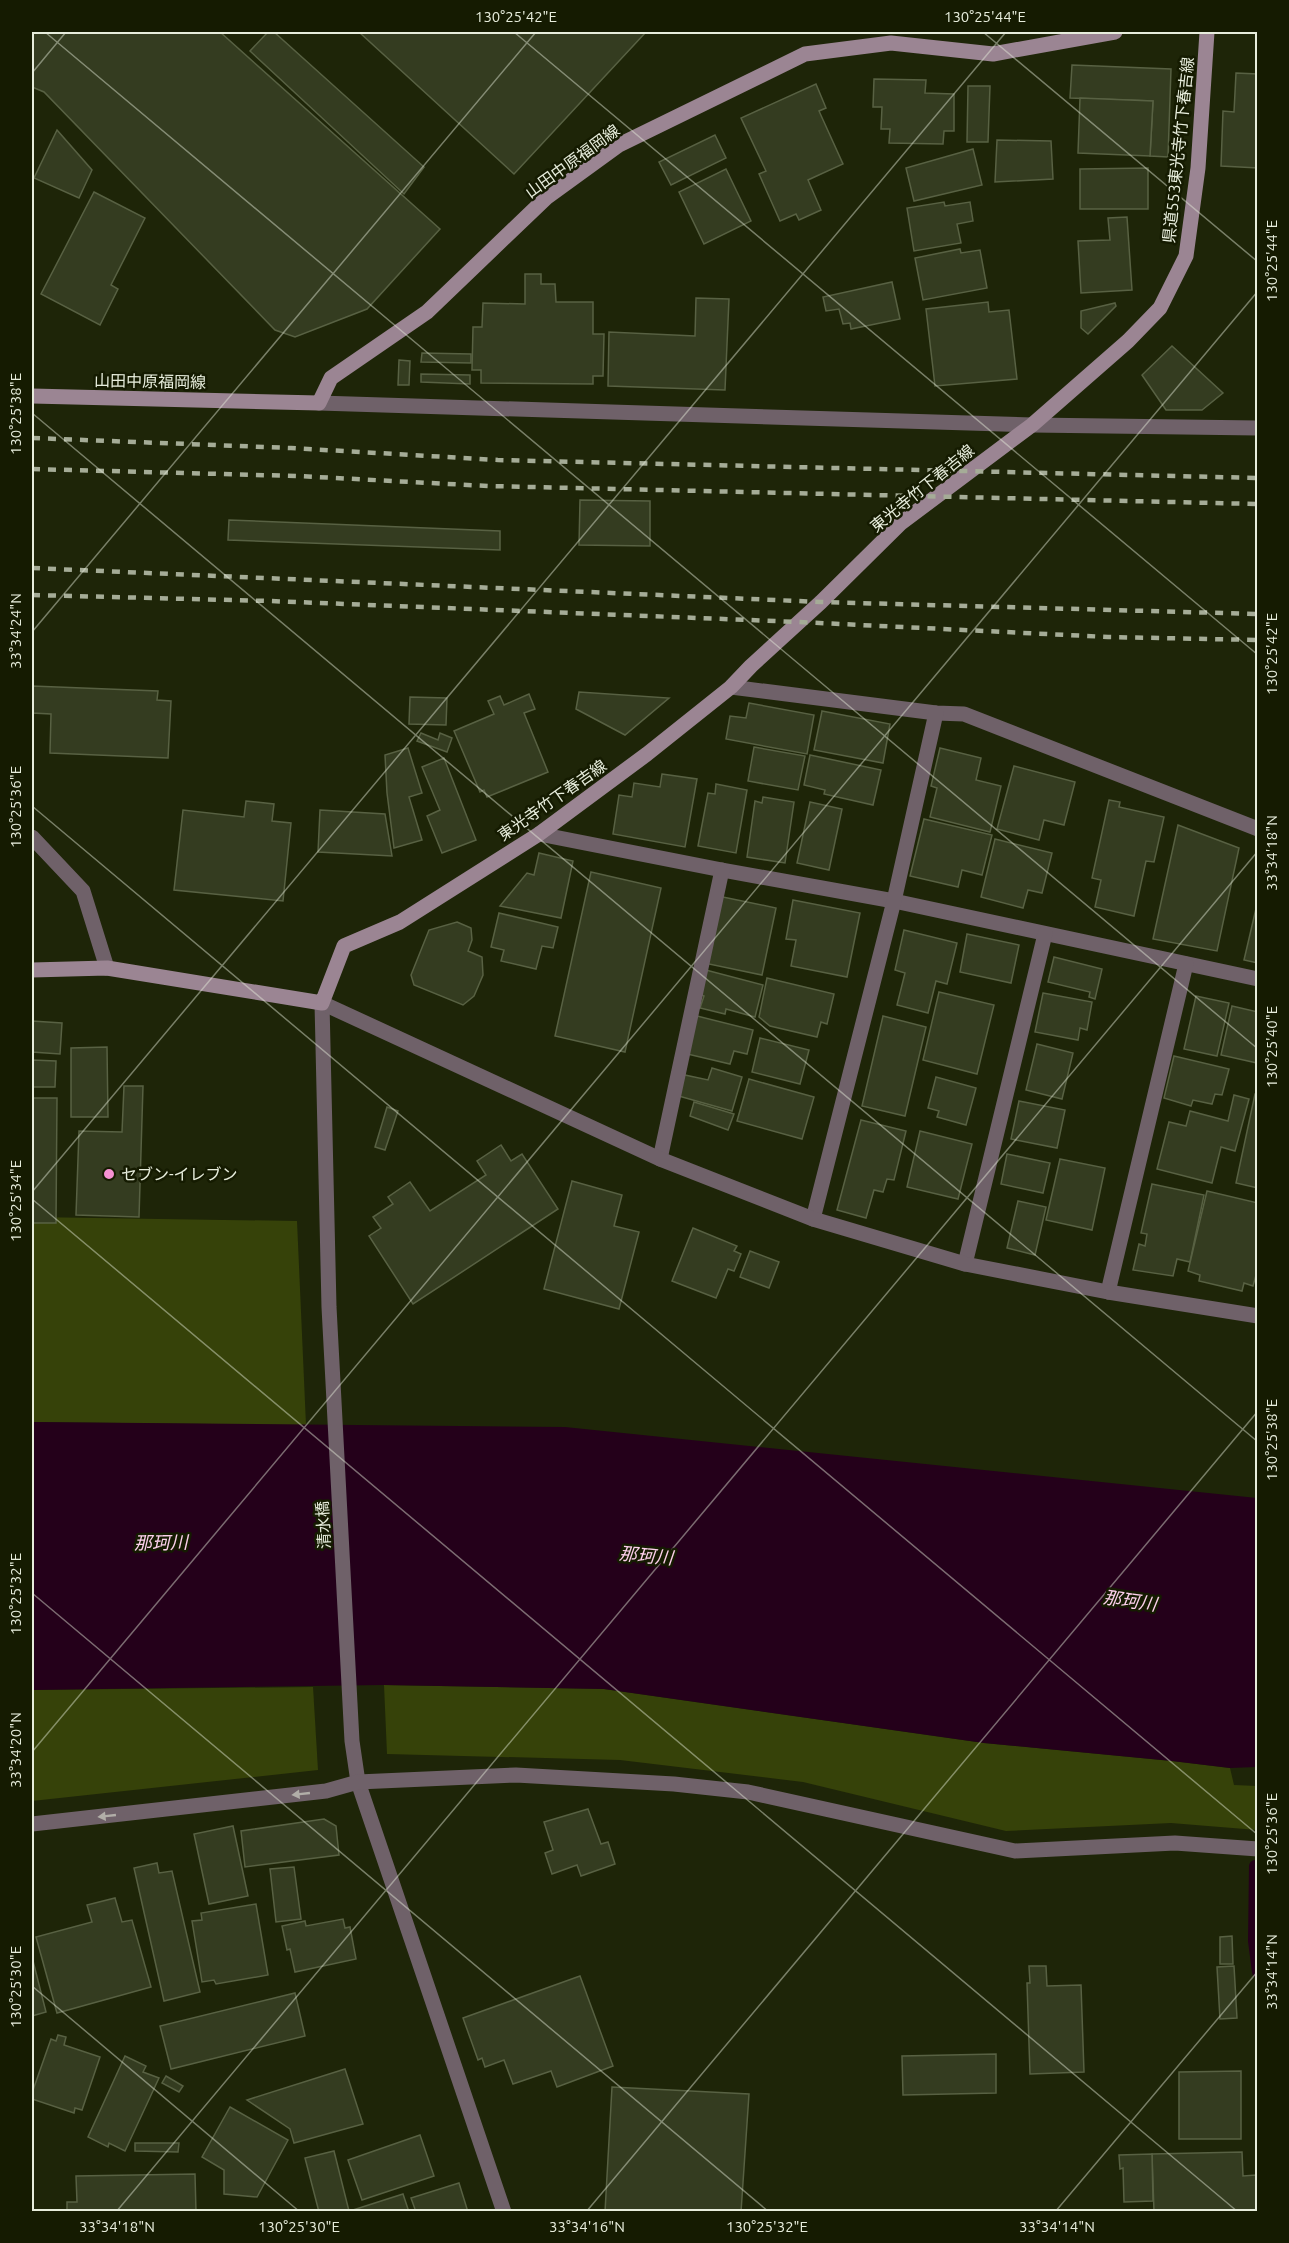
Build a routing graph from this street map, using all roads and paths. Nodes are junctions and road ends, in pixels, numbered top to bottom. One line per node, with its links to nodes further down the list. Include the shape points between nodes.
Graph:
1 (1115, 32): 4 (main road, 山田中原福岡線, via 993,54 891,43 805,54 619,145 546,198 427,312 331,378)
2 (1207, 32): 5 (main road, 県道553東光寺竹下春吉線, via 1198,168 1186,256 1160,308)
3 (32, 396): 4 (main road, 山田中原福岡線)
4 (319, 403): 5 (street)
5 (1032, 425): 6 (street); 7 (main road, 東光寺竹下春吉線, via 902,523)
6 (1257, 428)
7 (731, 687): 8 (street); 10 (main road, 東光寺竹下春吉線)
8 (936, 713): 9 (street, via 964,714); 13 (street)
9 (1257, 830)
10 (539, 834): 12 (street); 19 (main road, 東光寺竹下春吉線, via 400,922 344,946)
11 (32, 837): 16 (street, via 83,891)
12 (722, 870): 13 (street); 20 (street)
13 (894, 901): 14 (street); 21 (street)
14 (1045, 934): 15 (street); 22 (street)
15 (1186, 964): 18 (street); 23 (street)
16 (107, 968): 17 (main road); 19 (main road)
17 (32, 970)
18 (1257, 979)
19 (322, 1004): 20 (street); 25 (street, 清水橋, via 329,1307 352,1741)
20 (660, 1159): 21 (street)
21 (813, 1219): 22 (street)
22 (965, 1264): 23 (street)
23 (1108, 1292): 24 (street)
24 (1257, 1316)
25 (358, 1782): 26 (street, one-way to 26, via 326,1791); 27 (street, via 516,1775 674,1784 747,1792 1015,1851 1175,1843); 28 (street, 清水橋)
26 (32, 1824)
27 (1257, 1849)
28 (504, 2211)

